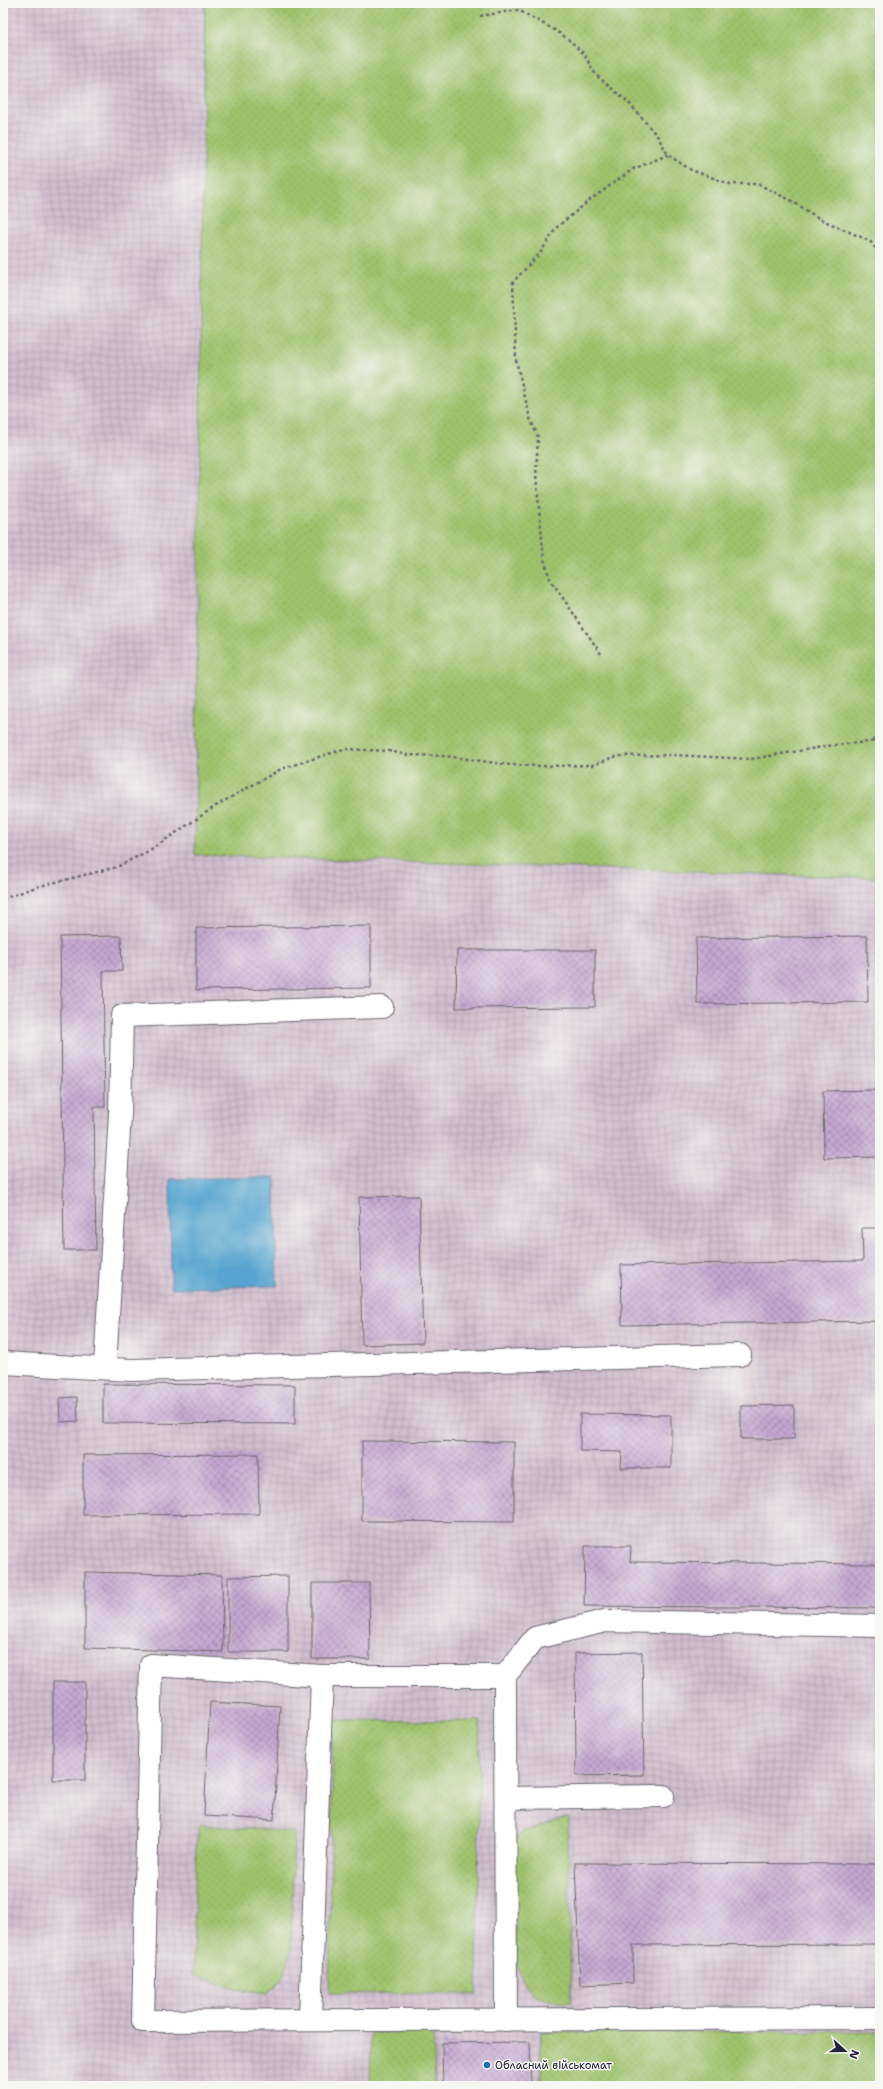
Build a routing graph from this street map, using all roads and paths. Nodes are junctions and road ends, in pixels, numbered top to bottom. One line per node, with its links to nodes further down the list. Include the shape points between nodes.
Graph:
1 (480, 16): 2 (path, via 518,10 568,39 584,54 596,75 640,115 658,137)
2 (668, 155): 3 (path, via 691,170 730,184 758,184 820,219 870,241); 4 (path, via 633,169 590,200 556,228 541,252 513,282 516,360 530,418 538,437 536,476 544,559 550,579)
3 (880, 254)
4 (602, 654)
5 (880, 735): 6 (path)
6 (873, 741): 7 (path); 8 (path, via 751,759 673,755 617,756 592,765 544,766 511,765 445,756 407,755 389,751 344,750 281,769 219,804 150,850 117,867 36,887)
7 (880, 741)
8 (3, 899)
9 (382, 1006): 12 (lane, via 122,1016 120,1114)
10 (740, 1356): 12 (lane, via 131,1370)
11 (3, 1363): 12 (lane)
12 (106, 1367)
13 (880, 1626): 15 (lane, via 605,1621 535,1638)
14 (322, 1676): 15 (lane); 19 (lane); 19 (lane, via 151,1665 143,2021)
15 (505, 1676): 17 (lane)
16 (663, 1796): 17 (lane)
17 (506, 1798): 20 (lane)
18 (880, 2018): 20 (lane)
19 (310, 2020): 20 (lane)
20 (506, 2020)

